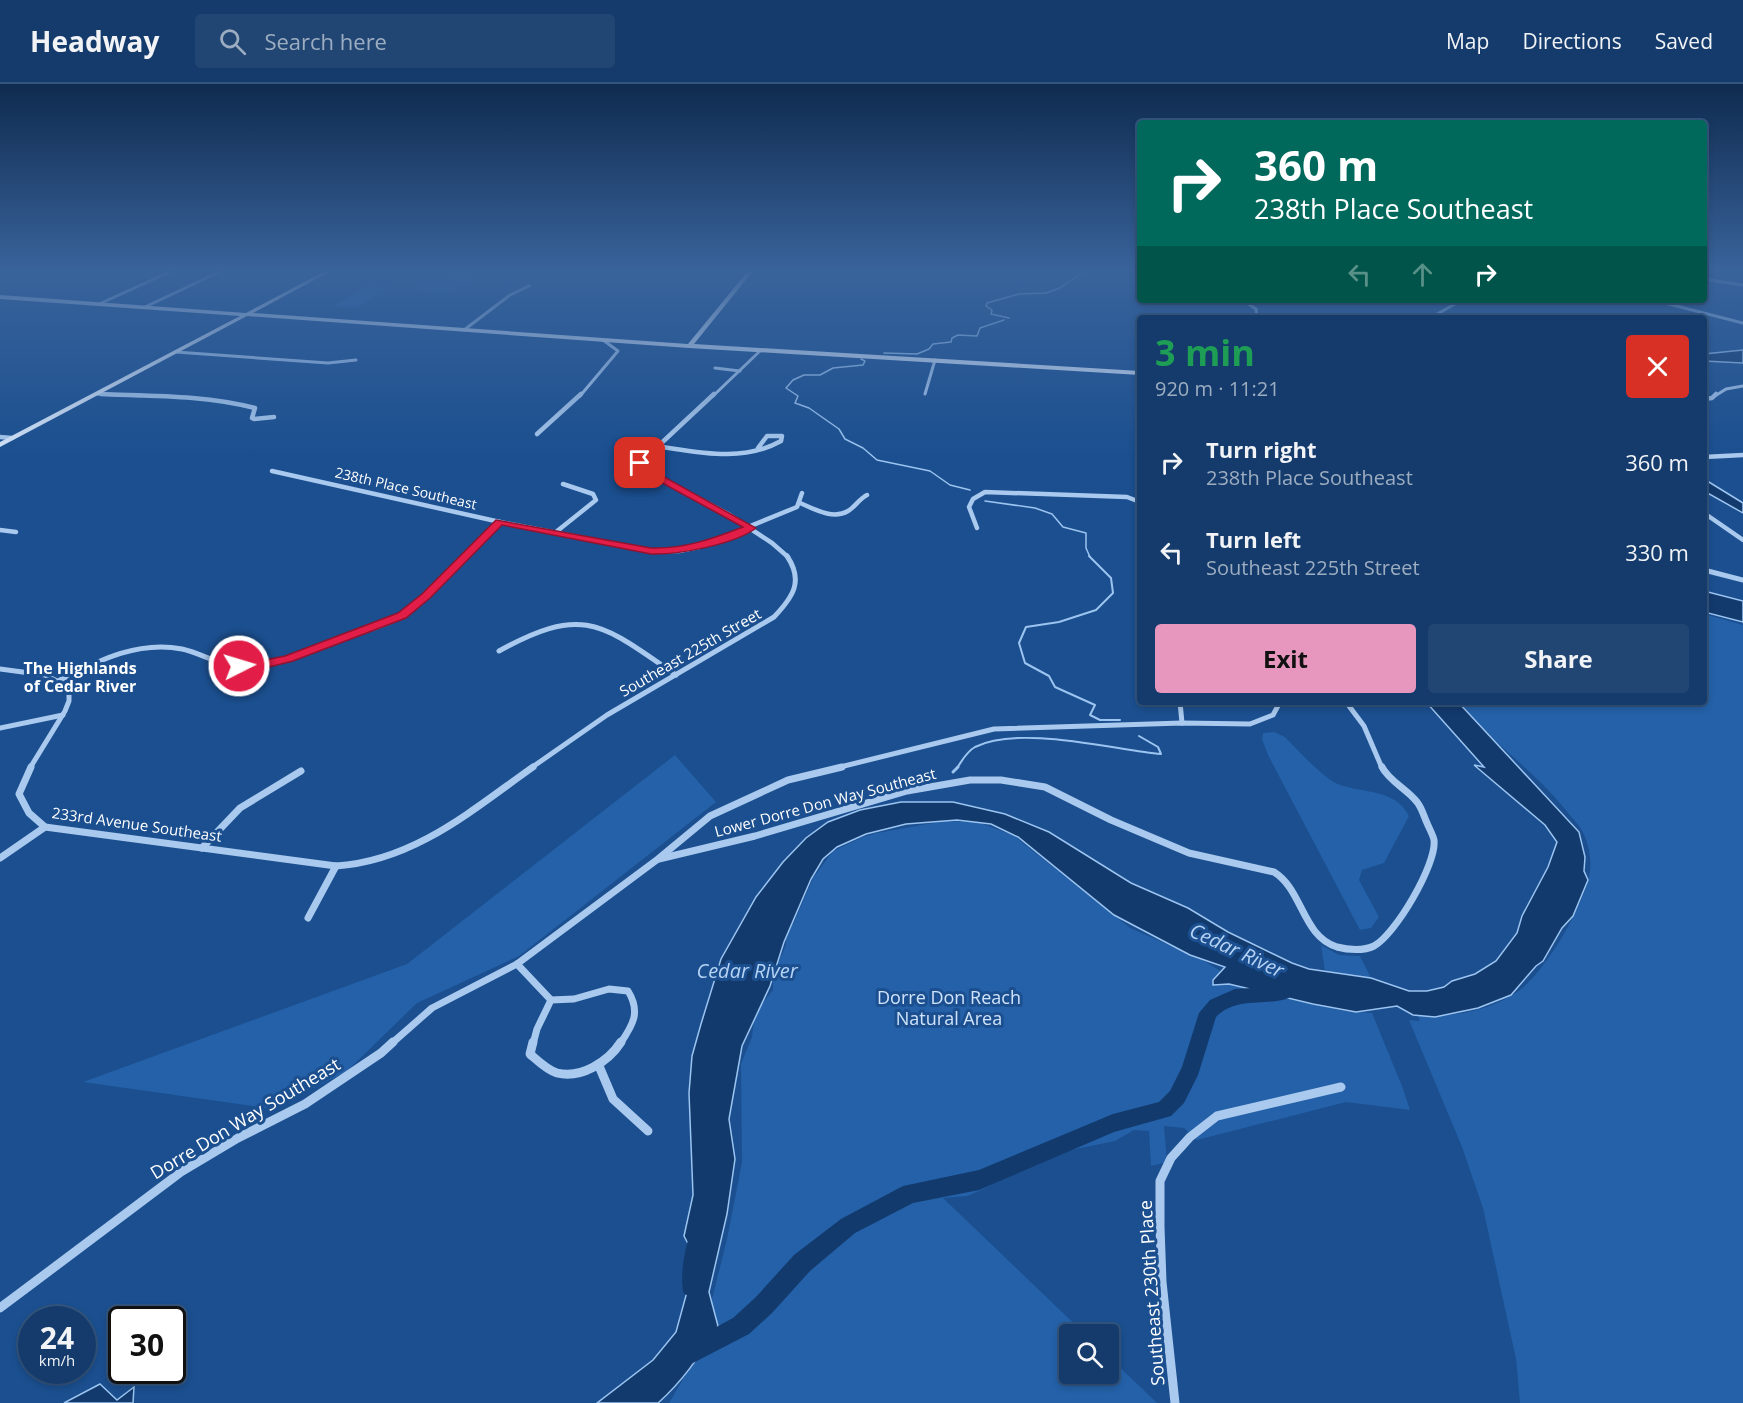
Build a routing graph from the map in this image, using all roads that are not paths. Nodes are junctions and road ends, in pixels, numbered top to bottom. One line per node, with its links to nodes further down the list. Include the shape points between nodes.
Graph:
1 (213, 333): 7 (street)
2 (499, 333): 4 (street)
3 (700, 333): 5 (street)
4 (603, 340): 5 (street); 18 (street, via 617,350 615,356)
5 (689, 346): 6 (street)
6 (759, 351): 9 (street); 11 (street, Southeast 225th Street)
7 (176, 352): 8 (street, via 328,363); 14 (street)
8 (356, 360)
9 (935, 360): 12 (street); 15 (street)
10 (715, 368): 11 (street)
11 (740, 371): 22 (street, Southeast 225th Street)
12 (1137, 373)
13 (1743, 386): 16 (street, via 1726,387)
14 (96, 394): 17 (street, via 240,404 255,408 254,419); 20 (street)
15 (925, 394)
16 (1707, 399)
17 (274, 417)
18 (537, 435)
19 (0, 437): 20 (street)
20 (12, 438): 21 (street)
21 (0, 445)
22 (656, 446): 23 (street, via 724,456); 34 (street, Southeast 225th Street, via 642,460 645,470)
23 (758, 448): 23 (street, via 768,436 782,436 772,446)
24 (1743, 455): 25 (street)
25 (1707, 457)
26 (272, 471): 33 (street, 238th Place Southeast)
27 (563, 484): 38 (street, via 593,494 596,500)
28 (802, 493): 31 (street)
29 (867, 495): 31 (street, via 847,512 838,514)
30 (1137, 501): 35 (street, via 1061,493 985,492 969,501 970,515)
31 (800, 503): 34 (street, 238th Place Southeast, via 793,510)
32 (1707, 515): 39 (street)
33 (500, 522): 38 (street, 238th Place Southeast); 45 (street, via 407,612 297,656 239,666 177,648 145,647 112,656)
34 (751, 528): 38 (street, 238th Place Southeast, via 680,551 651,551); 44 (street, Southeast 225th Street, via 782,550 794,566 793,592 774,617)
35 (977, 528)
36 (0, 530): 37 (street)
37 (16, 532)
38 (556, 532)
39 (1743, 540)
40 (1707, 571): 41 (street)
41 (1743, 580)
42 (499, 651): 44 (street, via 549,627 585,623 612,632)
43 (0, 669): 45 (street)
44 (676, 675): 55 (street, Southeast 225th Street, via 607,715 434,836)
45 (60, 680): 49 (street, 233rd Avenue Southeast, via 69,687 70,694)
46 (1180, 705): 50 (street)
47 (1278, 705): 50 (street, Dorre Don Way Southeast, via 1273,715 1256,723)
48 (1349, 705): 57 (street, Lower Dorre Don Way Southeast, via 1364,726 1383,770 1418,803 1434,840 1424,874 1406,908 1386,937 1367,948 1343,948 1317,934 1309,927 1290,886 1280,875 1256,866 1192,854 1033,783 946,783 735,843)
49 (63, 715): 51 (street); 53 (street, 233rd Avenue Southeast, via 19,794 27,812)
50 (1182, 723): 57 (street, Dorre Don Way Southeast, via 994,729 788,780 710,816)
51 (0, 728)
52 (301, 771): 54 (street, via 240,808)
53 (45, 827): 54 (street, 233rd Avenue Southeast); 56 (street)
54 (202, 848): 58 (street, 233rd Avenue Southeast)
55 (396, 855): 58 (street, 233rd Avenue Southeast)
56 (0, 858)
57 (658, 859): 60 (street, Dorre Don Way Southeast)
58 (336, 866): 59 (street)
59 (308, 918)
60 (517, 964): 61 (street); 65 (street, Dorre Don Way Southeast, via 432,1008 381,1053 305,1104 181,1172)
61 (550, 1000): 62 (street, via 530,1054 558,1074); 62 (street, via 574,999 609,989 632,995 636,1011 628,1030)
62 (599, 1066): 64 (street, via 613,1099)
63 (1341, 1087): 66 (street, Southeast 230th Place, via 1217,1116 1171,1158 1160,1180 1162,1282)
64 (648, 1131)
65 (0, 1308)
66 (1175, 1403)

